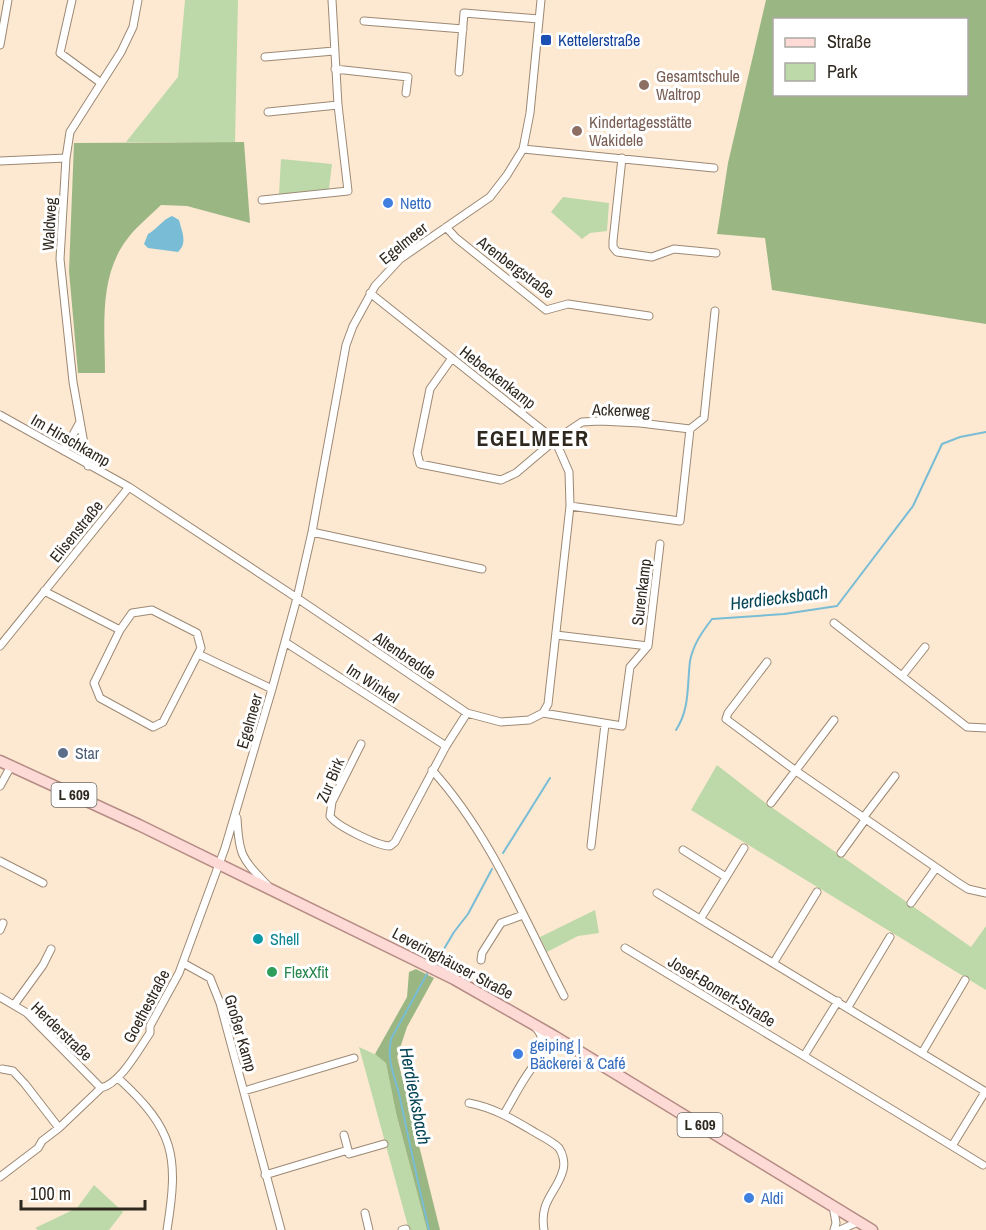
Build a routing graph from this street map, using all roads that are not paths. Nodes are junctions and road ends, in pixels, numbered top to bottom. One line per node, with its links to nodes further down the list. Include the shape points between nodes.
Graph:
1 (8, 0): 9 (street)
2 (72, 0): 14 (street, via 60,53)
3 (138, 0): 14 (street, Waldweg, via 133,27)
4 (332, 0): 10 (street)
5 (541, 0): 6 (street, Egelmeer)
6 (539, 19): 8 (street, via 464,13); 18 (street, Egelmeer)
7 (364, 21): 8 (street)
8 (463, 29): 13 (street)
9 (0, 45)
10 (334, 51): 11 (street); 12 (street)
11 (265, 57)
12 (335, 69): 15 (street, via 408,76); 16 (street)
13 (459, 72)
14 (101, 83): 19 (street, Waldweg, via 70,132)
15 (406, 93)
16 (338, 105): 17 (street); 23 (street, via 348,190)
17 (268, 112)
18 (523, 148): 20 (street); 24 (street, Egelmeer, via 489,197)
19 (66, 158): 21 (street); 31 (street, Waldweg, via 60,259)
20 (622, 158): 22 (street); 25 (street, via 613,241 616,252 652,257 674,249)
21 (0, 161)
22 (714, 168)
23 (262, 200)
24 (446, 227): 26 (street, Egelmeer, via 400,259); 28 (street, Arenbergstraße, via 546,310 568,304)
25 (716, 253)
26 (370, 292): 29 (street, Hebeckenkamp); 38 (street, Egelmeer, via 346,345)
27 (715, 311): 32 (street, via 704,418)
28 (649, 316)
29 (452, 358): 33 (street, Hebeckenkamp); 33 (street, Ackerweg, via 430,389 417,453 420,464 501,480 516,473)
30 (0, 415): 34 (street, Im Hirschkamp)
31 (80, 422): 34 (street); 35 (street, Waldweg)
32 (690, 429): 33 (street, Ackerweg, via 582,422); 37 (street, via 680,521)
33 (555, 440): 37 (street, Hebeckenkamp, via 569,472)
34 (64, 452): 35 (street, Im Hirschkamp)
35 (88, 466): 36 (street, Im Hirschkamp)
36 (129, 487): 41 (street, Elisenstraße); 42 (street, Altenbredde)
37 (570, 506): 45 (street, Hebeckenkamp)
38 (312, 532): 40 (street); 42 (street, Egelmeer)
39 (660, 544): 48 (street, Surenkamp)
40 (482, 569)
41 (44, 591): 44 (street); 47 (street, Elisenstraße)
42 (297, 598): 46 (street, Egelmeer); 54 (street, Altenbredde)
43 (834, 623): 52 (street)
44 (120, 630): 50 (street, via 132,613 152,610 197,633 201,648); 50 (street, via 94,683 100,698 153,727 163,722)
45 (556, 635): 48 (street); 55 (street, Hebeckenkamp, via 548,704)
46 (285, 642): 53 (street, Egelmeer); 60 (street, Im Winkel)
47 (0, 646)
48 (648, 646): 57 (street, Surenkamp, via 630,667 622,726)
49 (925, 647): 52 (street)
50 (198, 654): 53 (street)
51 (767, 662): 64 (street, via 726,718)
52 (902, 676): 58 (street, via 968,727)
53 (272, 689): 68 (street, Egelmeer)
54 (467, 713): 55 (street, via 501,722 529,720); 60 (street)
55 (543, 713): 57 (street)
56 (834, 720): 64 (street)
57 (605, 724): 70 (street)
58 (986, 728)
59 (361, 744): 63 (street, Zur Birk, via 330,812 335,822 380,845 393,845)
60 (446, 746): 63 (street)
61 (0, 761): 62 (main road, Leveringhäuser Straße / L 609)
62 (11, 766): 66 (street); 75 (main road, Leveringhäuser Straße / L 609)
63 (432, 770): 84 (street, via 450,790 500,867)
64 (796, 771): 67 (street); 69 (street)
65 (895, 776): 69 (street)
66 (0, 786)
67 (771, 804)
68 (236, 812): 75 (street, Egelmeer); 79 (street, Egelmeer, via 242,856)
69 (864, 819): 73 (street); 76 (street)
70 (591, 846)
71 (744, 848): 77 (street)
72 (683, 850): 77 (street)
73 (841, 853)
74 (0, 861): 78 (street)
75 (218, 864): 79 (main road, Leveringhäuser Straße / L 609); 91 (street, Goethestraße)
76 (936, 868): 82 (street, via 968,888); 83 (street)
77 (726, 877): 85 (street)
78 (43, 883)
79 (272, 890): 98 (main road, Leveringhäuser Straße / L 609, via 454,979)
80 (817, 892): 90 (street)
81 (657, 893): 85 (street)
82 (986, 893)
83 (911, 903)
84 (523, 915): 89 (street, via 501,923); 93 (street)
85 (701, 918): 90 (street)
86 (890, 937): 97 (street)
87 (625, 948): 101 (street, Josef-Bomert-Straße)
88 (51, 949): 96 (street)
89 (481, 960)
90 (774, 962): 95 (street)
91 (183, 963): 105 (street, Goethestraße, via 150,1033); 107 (street, Großer Kamp, via 210,978)
92 (965, 980): 100 (street)
93 (564, 996)
94 (0, 997): 96 (street, Herderstraße)
95 (838, 1001): 97 (street); 101 (street)
96 (14, 1005): 106 (street, Herderstraße, via 27,1013)
97 (848, 1007): 100 (street)
98 (531, 1022): 99 (main road, Leveringhäuser Straße / L 609); 103 (street, via 543,1042)
99 (566, 1043): 103 (street, via 553,1047); 119 (main road, Leveringhäuser Straße / L 609)
100 (922, 1053): 108 (street)
101 (804, 1056): 114 (street, Josef-Bomert-Straße)
102 (354, 1058): 107 (street, Großer Kamp)
103 (539, 1059): 110 (street)
104 (2, 1069): 111 (street, via 13,1071)
105 (118, 1078): 106 (street, Goethestraße); 122 (street, via 140,1097 168,1140 173,1174)
106 (101, 1089): 111 (street, Goethestraße)
107 (244, 1091): 117 (street, Großer Kamp)
108 (986, 1092): 114 (street)
109 (469, 1103): 110 (street)
110 (504, 1114): 125 (street, via 551,1142 564,1158 563,1170 548,1196)
111 (59, 1128): 118 (street, Goethestraße)
112 (344, 1135): 115 (street)
113 (384, 1144): 115 (street, via 349,1154)
114 (952, 1146): 116 (street, Josef-Bomert-Straße)
115 (348, 1150): 117 (street)
116 (983, 1165)
117 (265, 1175): 123 (street, Großer Kamp)
118 (0, 1177)
119 (833, 1206): 121 (main road, Leveringhäuser Straße / L 609); 126 (street)
120 (365, 1213): 124 (street)
121 (858, 1222): 127 (street); 128 (main road, Leveringhäuser Straße / L 609)
122 (167, 1230)
123 (281, 1230)
124 (369, 1230)
125 (544, 1230)
126 (834, 1230)
127 (840, 1230)
128 (872, 1230)

